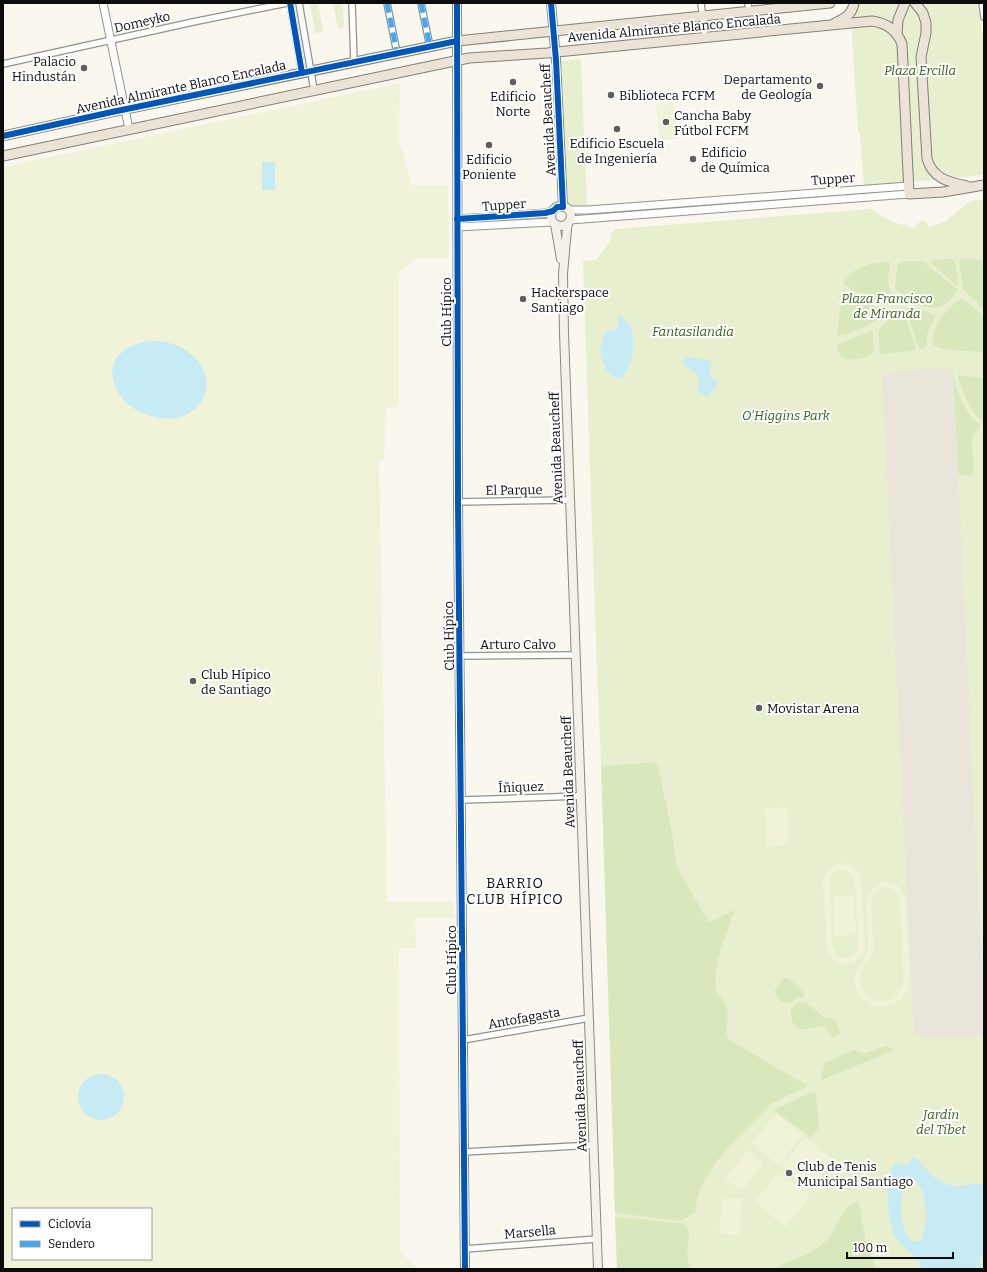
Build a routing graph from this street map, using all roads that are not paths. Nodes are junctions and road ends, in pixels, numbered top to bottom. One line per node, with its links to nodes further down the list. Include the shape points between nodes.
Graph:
1 (103, 3): 23 (street)
2 (287, 3): 23 (street, Domeyko)
3 (290, 3): 31 (street)
4 (299, 3): 31 (street)
5 (352, 3): 29 (street)
6 (387, 3): 27 (street)
7 (421, 3): 25 (street)
8 (457, 3): 24 (main road, Club Hípico)
9 (550, 3): 20 (main road, Avenida Beaucheff)
10 (701, 3): 17 (street)
11 (830, 3): 16 (main road, Avenida Almirante Blanco Encalada)
12 (854, 3): 19 (main road, via 848,15)
13 (905, 3): 21 (main road, via 898,20)
14 (915, 3): 38 (main road, via 926,23 921,57 927,159 932,170 942,179)
15 (983, 5): 18 (street)
16 (748, 7): 17 (main road, Avenida Almirante Blanco Encalada)
17 (702, 17): 20 (main road, Avenida Almirante Blanco Encalada); 22 (street)
18 (984, 17)
19 (826, 26): 21 (main road, Avenida Almirante Blanco Encalada, via 872,21 885,24); 22 (main road, Avenida Almirante Blanco Encalada)
20 (553, 32): 24 (main road, Avenida Almirante Blanco Encalada); 26 (main road, Avenida Beaucheff)
21 (897, 34): 39 (main road, via 904,50)
22 (705, 37): 26 (main road, Avenida Almirante Blanco Encalada)
23 (111, 40): 30 (street, Domeyko); 33 (street)
24 (457, 41): 25 (main road, Avenida Almirante Blanco Encalada); 28 (main road, Club Hípico)
25 (430, 47): 27 (main road, Avenida Almirante Blanco Encalada)
26 (556, 52): 28 (main road, Avenida Almirante Blanco Encalada); 40 (main road, Avenida Beaucheff)
27 (397, 53): 29 (main road, Avenida Almirante Blanco Encalada)
28 (458, 60): 32 (main road, Avenida Almirante Blanco Encalada); 43 (main road, Club Hípico)
29 (354, 62): 31 (main road, Avenida Almirante Blanco Encalada)
30 (3, 64)
31 (306, 72): 32 (street); 33 (main road, Avenida Almirante Blanco Encalada)
32 (314, 90): 34 (main road, Avenida Almirante Blanco Encalada)
33 (125, 109): 34 (street); 35 (main road, Avenida Almirante Blanco Encalada)
34 (129, 129): 36 (main road, Avenida Almirante Blanco Encalada)
35 (3, 136)
36 (3, 156)
37 (984, 185): 38 (main road)
38 (970, 187): 39 (main road, via 943,192)
39 (908, 190): 40 (street, Tupper, via 593,210); 42 (street, Tupper)
40 (566, 208): 41 (main road, via 557,208); 42 (main road, via 571,215)
41 (553, 211): 43 (street, Tupper); 44 (main road, via 551,216)
42 (569, 222): 44 (main road, via 562,226); 45 (main road, Avenida Beaucheff, via 566,229)
43 (457, 223): 44 (street, Tupper); 47 (main road, Club Hípico)
44 (554, 223): 45 (main road, Avenida Beaucheff)
45 (563, 274): 46 (main road, Avenida Beaucheff)
46 (570, 500): 47 (street, El Parque); 48 (main road, Avenida Beaucheff)
47 (458, 502): 49 (main road, Club Hípico)
48 (576, 655): 49 (street, Arturo Calvo); 50 (main road, Avenida Beaucheff)
49 (460, 656): 51 (main road, Club Hípico)
50 (581, 796): 51 (street, Íñiquez); 52 (main road, Avenida Beaucheff)
51 (462, 800): 53 (main road, Club Hípico)
52 (589, 1018): 53 (street, Antofagasta); 54 (main road, Avenida Beaucheff)
53 (463, 1040): 55 (main road, Club Hípico)
54 (594, 1145): 55 (street); 56 (main road, Avenida Beaucheff)
55 (464, 1152): 57 (main road, Club Hípico)
56 (597, 1238): 57 (street, Marsella); 59 (main road, Avenida Beaucheff)
57 (465, 1249): 58 (main road, Club Hípico)
58 (465, 1269)
59 (598, 1269)

